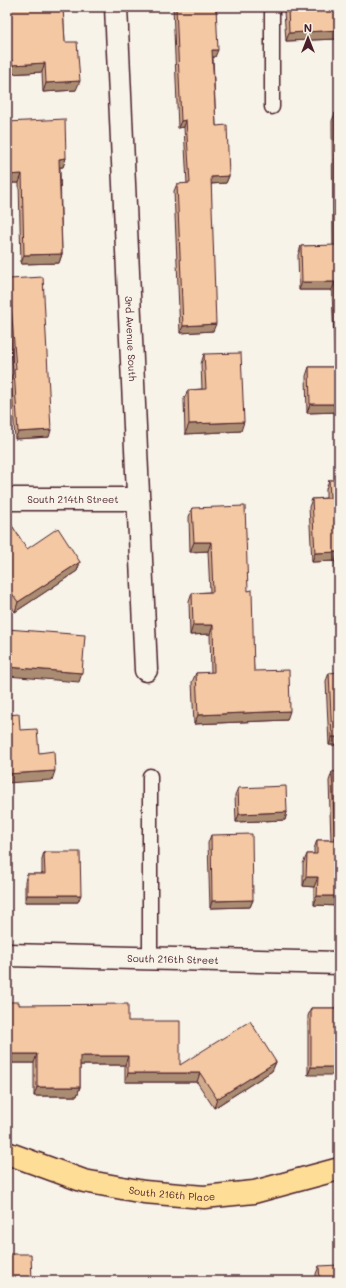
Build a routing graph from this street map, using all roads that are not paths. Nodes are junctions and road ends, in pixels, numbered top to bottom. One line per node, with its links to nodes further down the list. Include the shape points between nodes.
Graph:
1 (116, 7): 4 (street, 3rd Avenue South)
2 (272, 7): 3 (lane)
3 (272, 107)
4 (138, 498): 5 (street, South 214th Street); 6 (street, 3rd Avenue South)
5 (7, 499)
6 (146, 670)
7 (150, 776): 9 (lane)
8 (7, 955): 9 (street, South 216th Street)
9 (150, 958): 10 (street, South 216th Street)
10 (339, 963)
11 (7, 1153): 12 (main road, South 216th Place, via 84,1181 144,1192 204,1197 254,1192)
12 (339, 1169)

